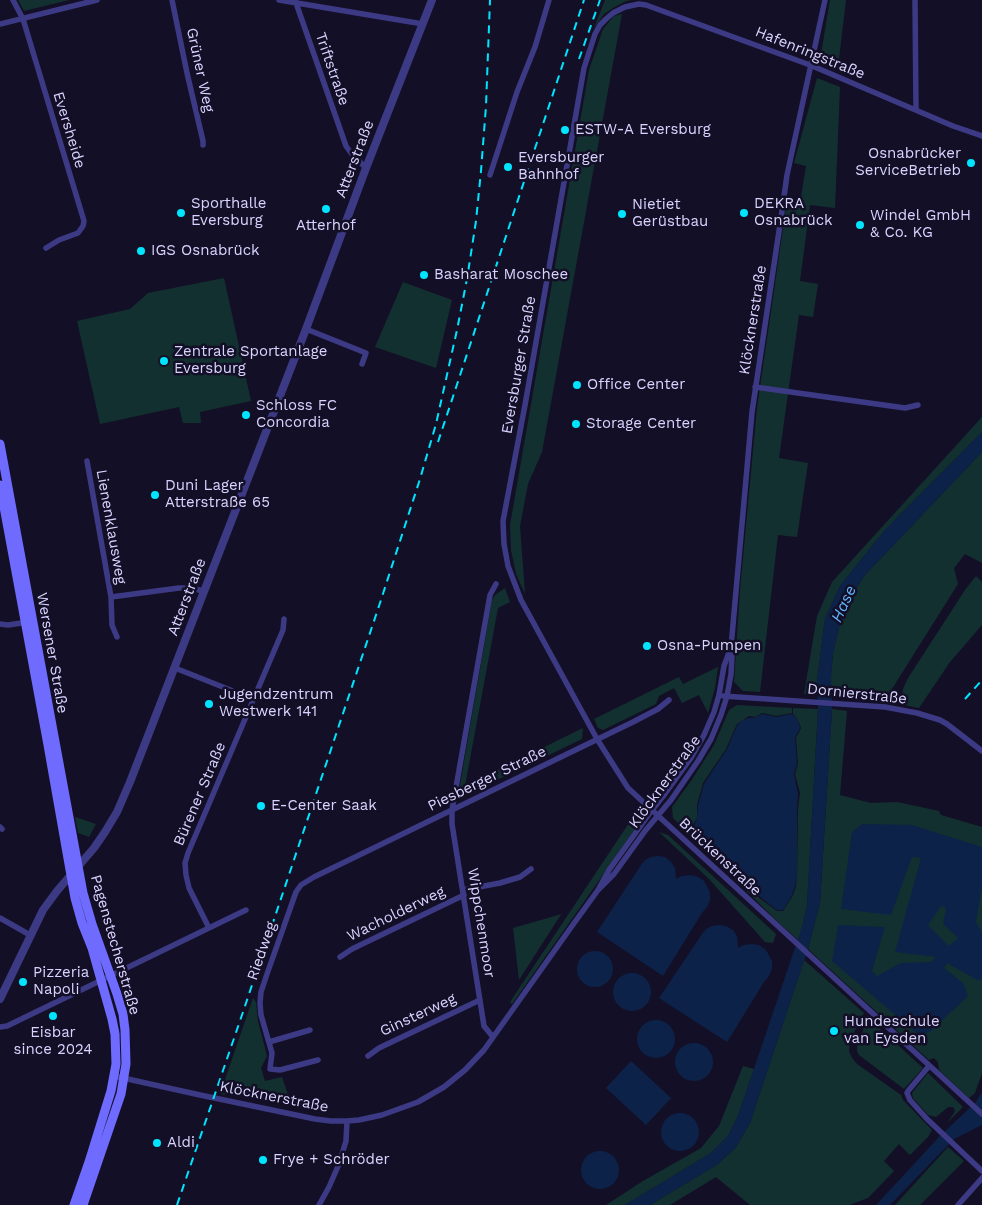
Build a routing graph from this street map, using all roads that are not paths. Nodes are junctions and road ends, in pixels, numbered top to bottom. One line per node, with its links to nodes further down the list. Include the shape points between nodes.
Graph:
1 (13, 0): 11 (street, Eversheide)
2 (97, 0): 11 (street)
3 (172, 0): 17 (street, Grüner Weg)
4 (279, 0): 9 (street)
5 (432, 0): 13 (street, Atterstraße)
6 (549, 0): 19 (street)
7 (825, 0): 14 (street, Klöcknerstraße)
8 (914, 0): 15 (street)
9 (296, 1): 13 (street); 18 (street, Triftstraße, via 346,146)
10 (625, 7): 14 (street, Hafenringstraße, via 646,4); 28 (street, Eversburger Straße, via 600,25 584,68 503,521)
11 (23, 19): 12 (street); 20 (street, Eversheide, via 84,221 78,233)
12 (0, 24)
13 (423, 24): 18 (street, Atterstraße)
14 (810, 65): 15 (street, Hafenringstraße); 23 (street, Klöcknerstraße, via 786,183)
15 (916, 110): 16 (street, Hafenringstraße)
16 (982, 136)
17 (203, 145)
18 (366, 168): 21 (street, Atterstraße)
19 (490, 176)
20 (46, 248)
21 (306, 329): 22 (street, via 366,353); 30 (street, Atterstraße)
22 (362, 364)
23 (755, 387): 24 (street, via 905,408); 36 (street, Klöcknerstraße)
24 (918, 405)
25 (0, 444): 33 (main road, Wersener Straße)
26 (87, 461): 31 (street, Lienenklausweg)
27 (0, 485): 33 (main road, Wersener Straße)
28 (508, 566): 42 (street, Brückenstraße, via 520,600)
29 (496, 584): 44 (street, via 490,595)
30 (204, 591): 31 (street, via 179,588); 37 (street, Atterstraße)
31 (111, 597): 35 (street, Lienenklausweg, via 112,625)
32 (284, 619): 40 (street, Bürener Straße, via 283,630)
33 (29, 622): 34 (street); 47 (main road, Wersener Straße); 49 (main road, Wersener Straße)
34 (0, 624)
35 (117, 637)
36 (731, 646): 38 (street, Klöcknerstraße); 39 (street, Klöcknerstraße)
37 (175, 668): 40 (street); 47 (street, Atterstraße, via 117,812)
38 (719, 695): 39 (street, Dornierstraße); 45 (street, Klöcknerstraße, via 704,735 691,758)
39 (727, 696): 43 (street, Dornierstraße, via 885,707 918,713 940,720); 46 (street, Klöcknerstraße, via 712,739)
40 (253, 698): 55 (street, Bürener Straße, via 185,862 190,888)
41 (669, 700): 42 (street, Piesberger Straße, via 658,709)
42 (597, 739): 44 (street, Piesberger Straße); 45 (street, Brückenstraße, via 628,788)
43 (982, 751)
44 (452, 810): 50 (street, Piesberger Straße); 52 (street, Wippchenmoor)
45 (652, 810): 46 (street, Brückenstraße); 51 (street, Klöcknerstraße)
46 (658, 816): 51 (street, Klöcknerstraße); 68 (street, Brückenstraße)
47 (78, 866): 49 (street, Atterstraße); 58 (main road, Pagenstecherstraße, via 92,924)
48 (531, 869): 52 (street, Wacholderweg, via 520,877)
49 (70, 876): 56 (street, Atterstraße, via 42,910); 59 (main road, Pagenstecherstraße)
50 (314, 877): 65 (street, Riedweg, via 296,892 261,992 261,1015)
51 (598, 890): 64 (street, Klöcknerstraße)
52 (464, 892): 57 (street, Wacholderweg); 61 (street, Wippchenmoor)
53 (246, 910): 55 (street)
54 (0, 918): 56 (street)
55 (209, 928): 58 (street)
56 (30, 935): 60 (street, Atterstraße)
57 (340, 957)
58 (110, 976): 59 (street); 70 (main road, Pagenstecherstraße, via 125,1030)
59 (101, 980): 62 (street); 69 (main road, Pagenstecherstraße, via 115,1034)
60 (0, 999)
61 (480, 1000): 64 (street, Wippchenmoor, via 484,1026); 66 (street, Ginsterweg)
62 (0, 1027)
63 (310, 1030): 65 (street)
64 (493, 1037): 72 (street, Klöcknerstraße, via 465,1070 432,1095 382,1115)
65 (269, 1042): 67 (street, Riedweg, via 272,1053 270,1069 280,1070)
66 (368, 1056)
67 (318, 1060)
68 (929, 1066): 71 (street, Brückenstraße); 73 (street, via 907,1093 910,1100)
69 (114, 1076): 70 (street, Klöcknerstraße); 75 (main road, Pagenstecherstraße)
70 (124, 1078): 72 (street, Klöcknerstraße, via 315,1119); 76 (main road, Pagenstecherstraße)
71 (982, 1114)
72 (347, 1122): 77 (street, via 340,1164)
73 (982, 1171)
74 (982, 1178): 78 (street)
75 (74, 1205)
76 (83, 1205)
77 (319, 1205)
78 (958, 1205)

